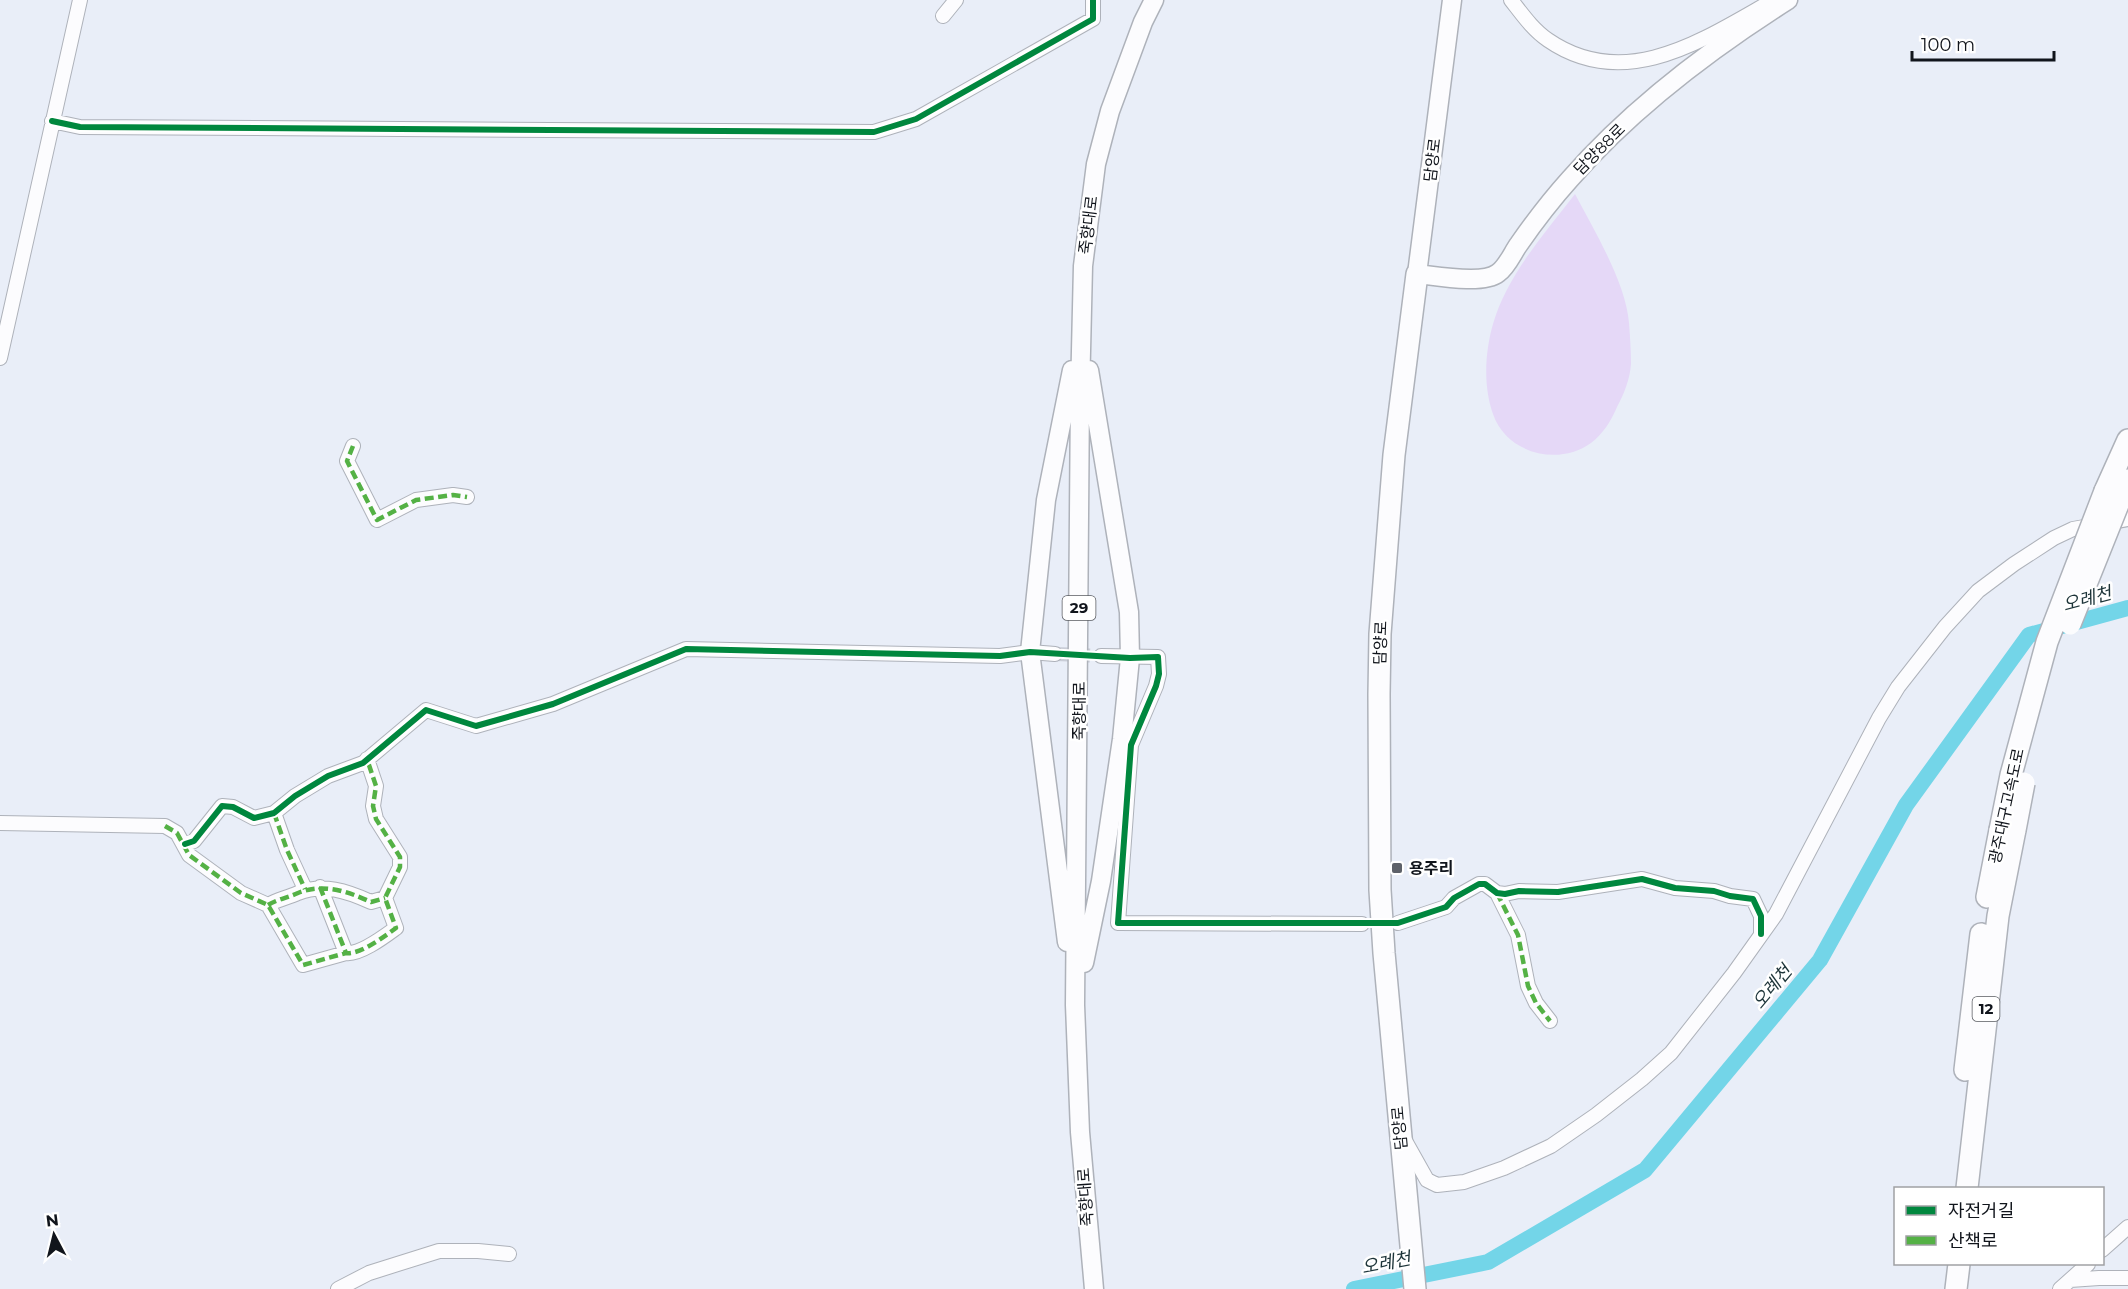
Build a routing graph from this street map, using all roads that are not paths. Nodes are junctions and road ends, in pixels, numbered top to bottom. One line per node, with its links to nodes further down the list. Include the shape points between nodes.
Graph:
1 (80, 0): 10 (street)
2 (956, 0): 9 (street)
3 (1093, 0): 10 (street, via 1093,19 916,119 874,132 80,127)
4 (1154, 0): 12 (main road, 죽향대로 / 29, via 1126,64 1096,164 1083,266)
5 (1452, 0): 11 (main road, 담양로)
6 (1511, 0): 7 (street, via 1547,40 1572,54 1618,63 1645,60 1688,46)
7 (1774, 0)
8 (1788, 0): 11 (main road, 담양88로, via 1664,88 1601,144 1550,203 1499,273 1473,278)
9 (943, 16)
10 (52, 121): 13 (street)
11 (1417, 274): 39 (highway, 담양로, via 1394,455 1380,634 1380,890)
12 (1082, 324): 19 (main road, via 1046,500); 22 (main road, via 1129,612); 37 (main road, 죽향대로 / 29)
13 (0, 358)
14 (2128, 440): 18 (highway, 광주대구고속도로 / 12)
15 (352, 446): 17 (street, via 347,461 377,520 416,500)
16 (2128, 480): 18 (highway, 광주대구고속도로 / 12)
17 (467, 497)
18 (2117, 504): 26 (highway, 광주대구고속도로 / 12, bridge, via 2061,647); 35 (street, via 2065,531 1996,576 1935,639 1879,718 1776,914)
19 (1030, 652): 20 (street); 23 (street, via 999,656 686,649 554,704 476,726 426,710); 37 (main road)
20 (1056, 654)
21 (1101, 656): 22 (street)
22 (1130, 658): 34 (street, via 1158,657 1159,674 1131,745 1118,923); 37 (main road, via 1101,881)
23 (367, 759): 24 (street, via 328,776); 31 (street, via 376,786 376,819 400,857 400,867)
24 (274, 813): 27 (street, via 254,818 238,808 222,806 194,841); 29 (street)
25 (0, 823): 27 (street, via 165,826 177,832)
26 (2007, 830): 40 (highway, 광주대구고속도로 / 12, via 1984,913); 41 (highway, 광주대구고속도로 / 12)
27 (185, 844): 32 (street, via 189,855 241,893)
28 (320, 887): 29 (street); 31 (street, via 371,902); 36 (street)
29 (305, 889): 32 (street)
30 (1497, 892): 33 (street, via 1479,884 1446,907); 35 (street, via 1558,892 1642,879 1675,888 1753,899 1761,916); 38 (street, via 1518,934 1528,986)
31 (385, 898): 36 (street, via 396,928 377,942)
32 (268, 905): 36 (street, via 303,965)
33 (1398, 923)
34 (1362, 924)
35 (1761, 934): 39 (street, via 1671,1053 1596,1115 1529,1158 1485,1175 1437,1185 1427,1180)
36 (346, 953)
37 (1075, 1005): 51 (main road, 죽향대로 / 29, via 1080,1132)
38 (1550, 1021)
39 (1399, 1130): 52 (highway, 담양로)
40 (1953, 1187)
41 (1967, 1187)
42 (2128, 1227): 43 (street)
43 (2104, 1250)
44 (509, 1254): 50 (street, via 439,1251 369,1273)
45 (1945, 1265): 53 (highway)
46 (1959, 1265): 54 (highway)
47 (2086, 1265): 49 (street)
48 (2128, 1278): 49 (street)
49 (2065, 1284)
50 (338, 1289)
51 (1094, 1289)
52 (1415, 1289)
53 (1943, 1289)
54 (1956, 1289)

